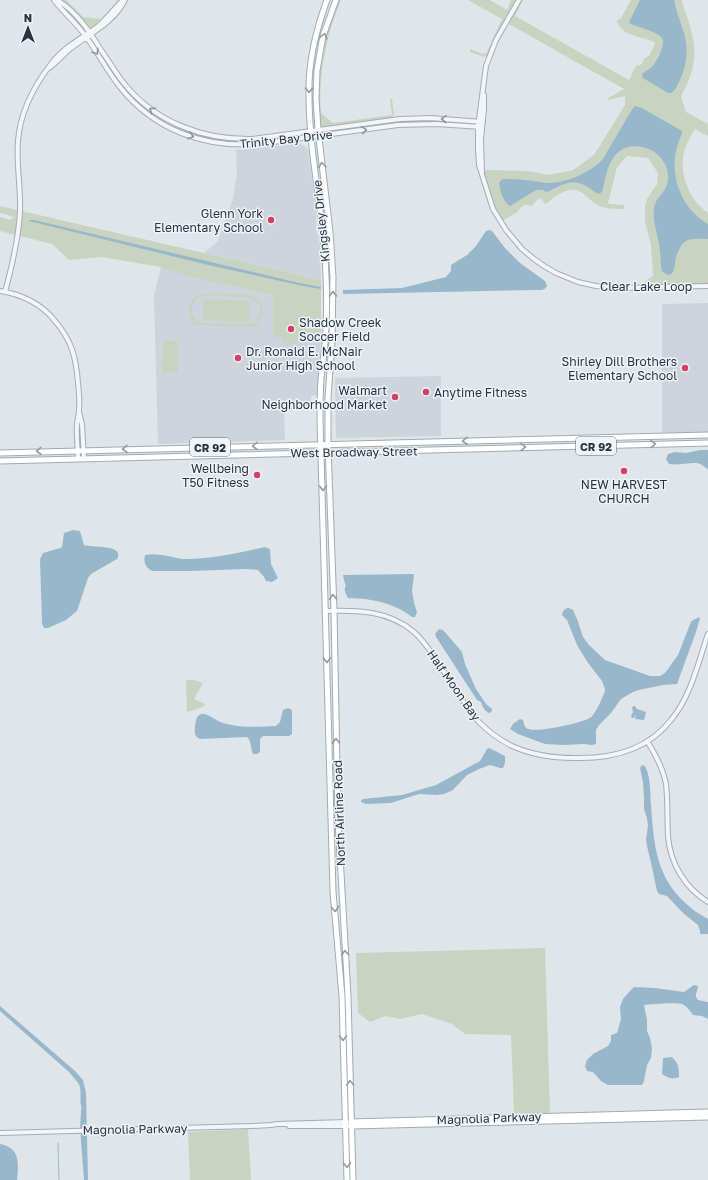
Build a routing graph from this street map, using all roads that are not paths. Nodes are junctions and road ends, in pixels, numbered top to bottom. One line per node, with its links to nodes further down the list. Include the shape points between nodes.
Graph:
1 (54, 0): 8 (street, Trinity Bay Drive)
2 (58, 0): 7 (street, Trinity Bay Drive)
3 (124, 0): 7 (street)
4 (328, 0): 12 (main road, Kingsley Drive, one-way to 12, via 318,27 311,60 308,94)
5 (336, 0): 11 (main road, Kingsley Drive, one-way to 5, via 317,70 323,36)
6 (518, 0): 9 (street, via 496,40 486,66)
7 (90, 33): 8 (street); 12 (street, Trinity Bay Drive, one-way to 7, via 235,139 200,133 177,124 148,107 132,92)
8 (86, 36): 12 (street, Trinity Bay Drive, one-way to 12, via 129,97 144,112 180,132 212,142 242,145); 19 (street, via 72,43 53,61 34,88 19,131 20,220)
9 (481, 122): 10 (street); 11 (street, Trinity Bay Drive, one-way to 11, via 412,119)
10 (480, 127): 11 (street, Trinity Bay Drive, one-way to 10, via 398,125); 17 (street, Clear Lake Loop, via 479,165 493,209 522,249 544,266 584,284 596,286)
11 (318, 133): 12 (street, Trinity Bay Drive); 14 (main road, Kingsley Drive, one-way to 11)
12 (311, 134): 13 (main road, Kingsley Drive)
13 (323, 232): 14 (main road); 15 (main road, Kingsley Drive)
14 (330, 232): 16 (main road, Kingsley Drive)
15 (326, 277): 16 (main road); 20 (main road, Kingsley Drive)
16 (333, 277): 21 (main road, Kingsley Drive, one-way to 16)
17 (708, 286)
18 (0, 291): 19 (street)
19 (5, 292): 27 (street, via 24,298 52,316 71,346 76,363 82,424)
20 (325, 343): 21 (main road); 24 (main road, Kingsley Drive, via 320,396)
21 (332, 343): 25 (main road, Kingsley Drive)
22 (708, 435): 25 (main road, West Broadway Street / CR 92, one-way to 25)
23 (708, 443): 30 (main road, West Broadway Street / CR 92, one-way to 23)
24 (322, 445): 25 (main road, West Broadway Street / CR 92); 26 (main road, West Broadway Street / CR 92); 29 (main road, North Airline Road)
25 (328, 445): 30 (main road, North Airline Road)
26 (291, 446): 27 (main road, West Broadway Street / CR 92, one-way to 27); 31 (main road, via 272,449)
27 (80, 450): 28 (main road, West Broadway Street / CR 92, one-way to 28); 32 (street); 33 (street)
28 (0, 453)
29 (322, 453): 30 (main road, West Broadway Street / CR 92); 31 (main road, West Broadway Street / CR 92); 36 (main road, North Airline Road, one-way to 36)
30 (329, 453): 35 (main road, North Airline Road)
31 (270, 454): 33 (main road, West Broadway Street / CR 92)
32 (78, 459): 33 (main road, West Broadway Street / CR 92); 34 (main road, West Broadway Street / CR 92)
33 (84, 459)
34 (0, 461)
35 (332, 546): 36 (main road); 38 (main road, North Airline Road, one-way to 35)
36 (324, 547): 37 (main road, North Airline Road)
37 (325, 611): 38 (street, Half Moon Bay); 43 (main road, North Airline Road, one-way to 43)
38 (334, 611): 40 (street, Half Moon Bay, via 356,610 375,613 394,620 414,632 428,647 479,722 498,738 521,750 547,756 597,758 622,753); 42 (main road, North Airline Road, one-way to 38, via 338,821)
39 (708, 634): 40 (street, Half Moon Bay, via 680,708 664,728)
40 (648, 742): 41 (street, via 666,783 668,837 672,859 684,881)
41 (708, 902)
42 (344, 932): 43 (main road); 47 (main road, North Airline Road, one-way to 42, via 348,996)
43 (336, 933): 47 (main road, North Airline Road, one-way to 47)
44 (708, 1112): 46 (main road, Magnolia Parkway)
45 (708, 1117): 46 (main road, Magnolia Parkway)
46 (515, 1120): 47 (main road, Magnolia Parkway)
47 (349, 1124): 48 (street, Magnolia Parkway); 49 (main road, North Airline Road, one-way to 49); 50 (main road, North Airline Road)
48 (0, 1133)
49 (347, 1180)
50 (353, 1180)

